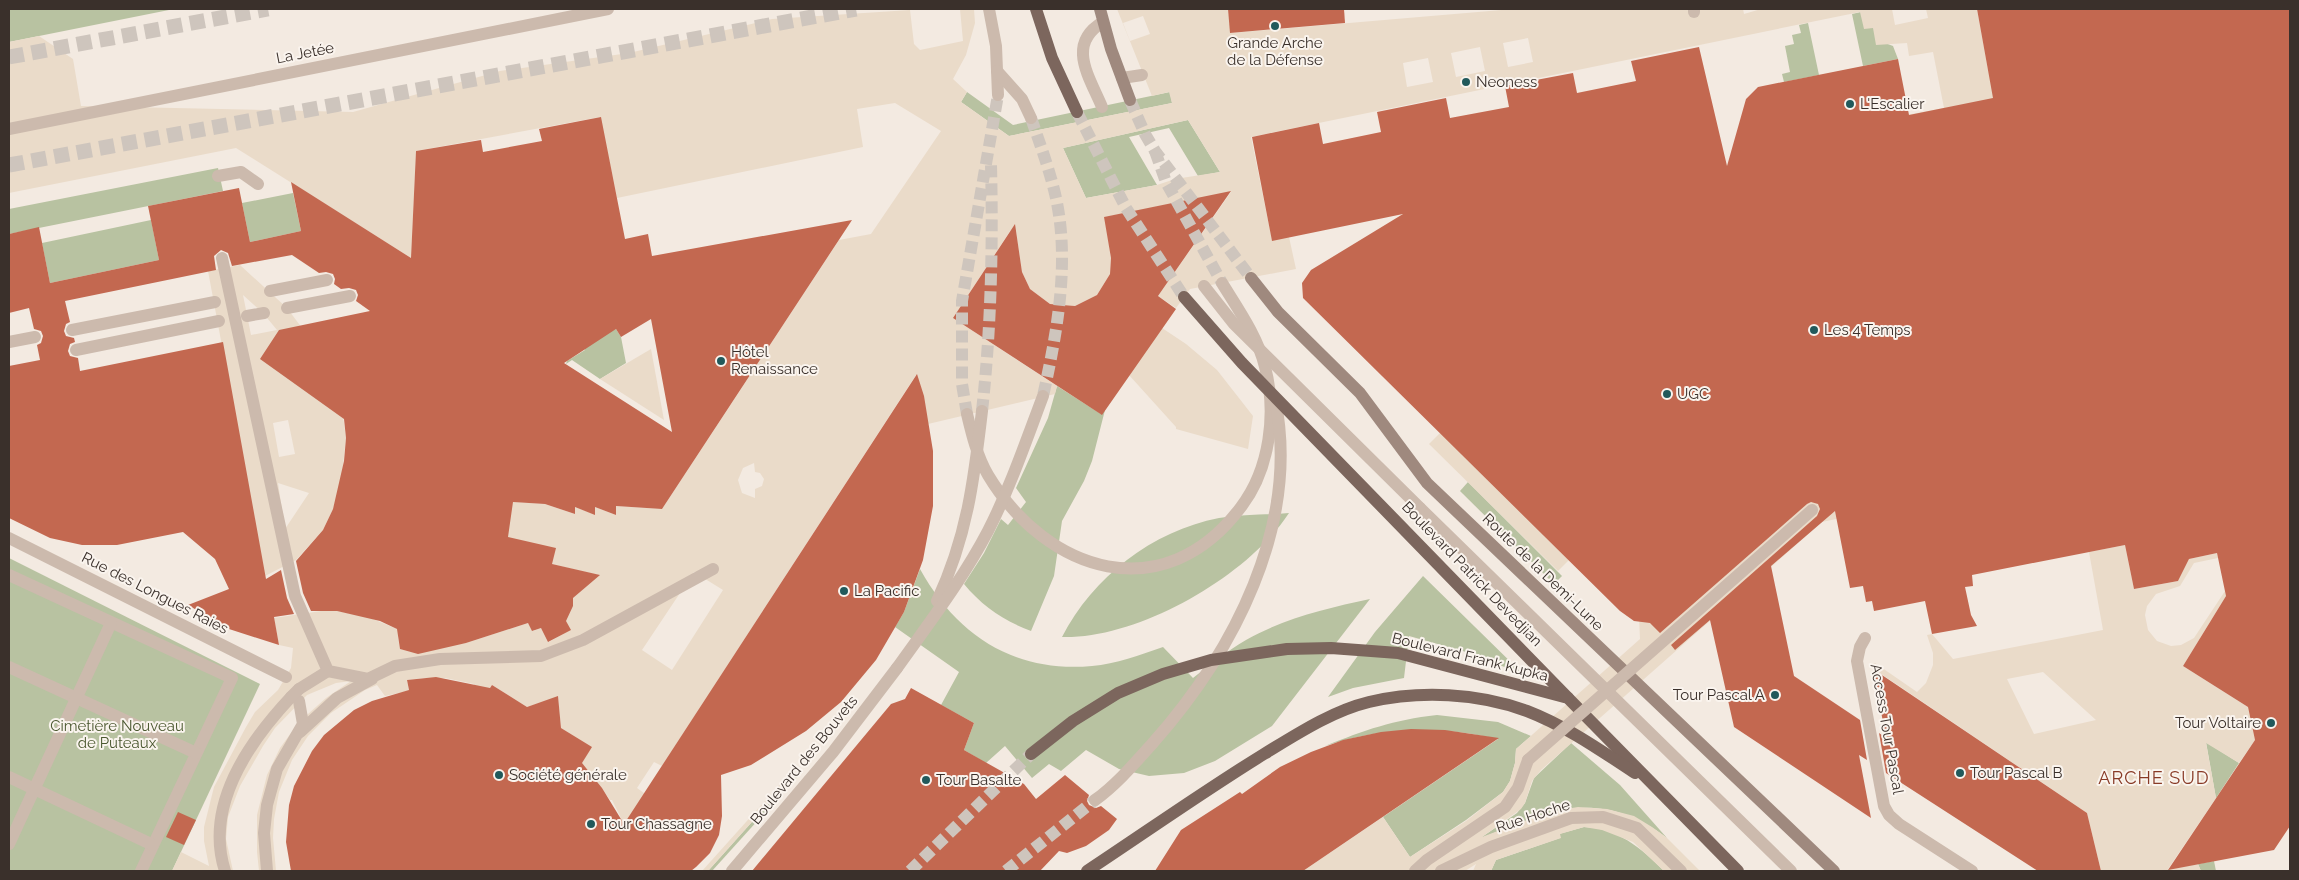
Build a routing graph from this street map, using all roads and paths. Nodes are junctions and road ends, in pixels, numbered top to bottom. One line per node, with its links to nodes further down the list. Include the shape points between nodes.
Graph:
1 (608, 9): 14 (street, La Jetée)
2 (989, 9): 6 (street)
3 (1036, 9): 12 (main road, via 1052,58)
4 (1100, 9): 5 (street)
5 (1103, 22): 8 (street); 11 (street, via 1085,36 1083,52 1088,74)
6 (997, 70): 9 (street); 13 (street, via 1022,99)
7 (1142, 75): 8 (street)
8 (1122, 78): 10 (street)
9 (998, 96)
10 (1130, 100)
11 (1102, 106)
12 (1077, 112)
13 (1031, 118)
14 (9, 129)
15 (218, 176): 16 (street, via 241,172)
16 (258, 184)
17 (222, 258): 47 (street, via 296,596)
18 (1251, 278): 48 (street, Route de la Demi-Lune, via 1278,312 1360,393 1427,483)
19 (327, 280): 22 (street)
20 (1222, 283): 34 (street, via 1250,330)
21 (1204, 286): 72 (street, bridge, via 1234,324)
22 (270, 291)
23 (350, 296): 26 (street)
24 (1184, 298): 53 (main road, Boulevard Patrick Devedjian, bridge, via 1242,363)
25 (215, 302): 30 (street)
26 (287, 308)
27 (264, 313): 28 (street)
28 (248, 316)
29 (219, 322): 33 (street)
30 (72, 330)
31 (35, 337): 32 (street)
32 (9, 342)
33 (76, 350)
34 (1265, 365): 37 (street, via 1270,396 1268,435 1259,476 1250,496 1210,542 1170,564 1135,569 1106,566 1076,556 1047,540 1018,513 988,474); 60 (street, via 1279,416 1281,451 1272,526 1261,565 1225,644 1170,723 1135,763)
35 (1043, 396): 46 (street, bridge, via 1016,469 988,530 962,576)
36 (982, 411): 46 (street, bridge, via 973,488 962,539 932,611)
37 (967, 414)
38 (1812, 510): 68 (street, Rue Hoche, bridge, via 1528,760 1518,788 1505,807)
39 (9, 538): 49 (street, Rue des Longues Raies)
40 (713, 569): 47 (street, via 583,640 541,656 440,660 395,666 368,678)
41 (9, 575): 42 (street)
42 (112, 623): 52 (street); 55 (street, via 232,678)
43 (1664, 638): 48 (street)
44 (1865, 638): 74 (street, Access Tour Pascal, via 1857,661 1884,806 1899,824)
45 (9, 667): 52 (street)
46 (897, 668): 66 (street, Boulevard des Bouvets, via 833,752)
47 (328, 671): 51 (street)
48 (1625, 672): 73 (street, Route de la Demi-Lune)
49 (286, 678)
50 (372, 679): 54 (street, via 337,698)
51 (296, 696): 54 (street, via 303,718); 64 (street, via 267,724 246,754 227,794 219,846)
52 (76, 698): 55 (street); 58 (street)
53 (1568, 698): 56 (main road, Boulevard Frank Kupka, via 1398,653 1331,648 1245,654 1163,674 1118,694 1073,720); 59 (main road, Boulevard Patrick Devedjian)
54 (300, 732): 65 (street, via 277,770 270,792 264,833)
55 (196, 753): 62 (street)
56 (1030, 754)
57 (9, 777): 58 (street)
58 (34, 789): 61 (street); 62 (street)
59 (1659, 790): 67 (main road, via 1587,741 1526,711 1459,696 1370,702 1346,709 1283,742); 71 (main road, Boulevard Patrick Devedjian)
60 (1095, 800)
61 (9, 844)
62 (153, 845): 63 (street)
63 (140, 871)
64 (226, 871)
65 (267, 871)
66 (732, 871)
67 (1087, 871)
68 (1415, 871)
69 (1441, 871): 70 (street, Rue Hoche, via 1491,847 1571,818 1603,817 1637,828)
70 (1681, 871)
71 (1738, 871)
72 (1791, 871)
73 (1834, 871)
74 (1972, 871)

